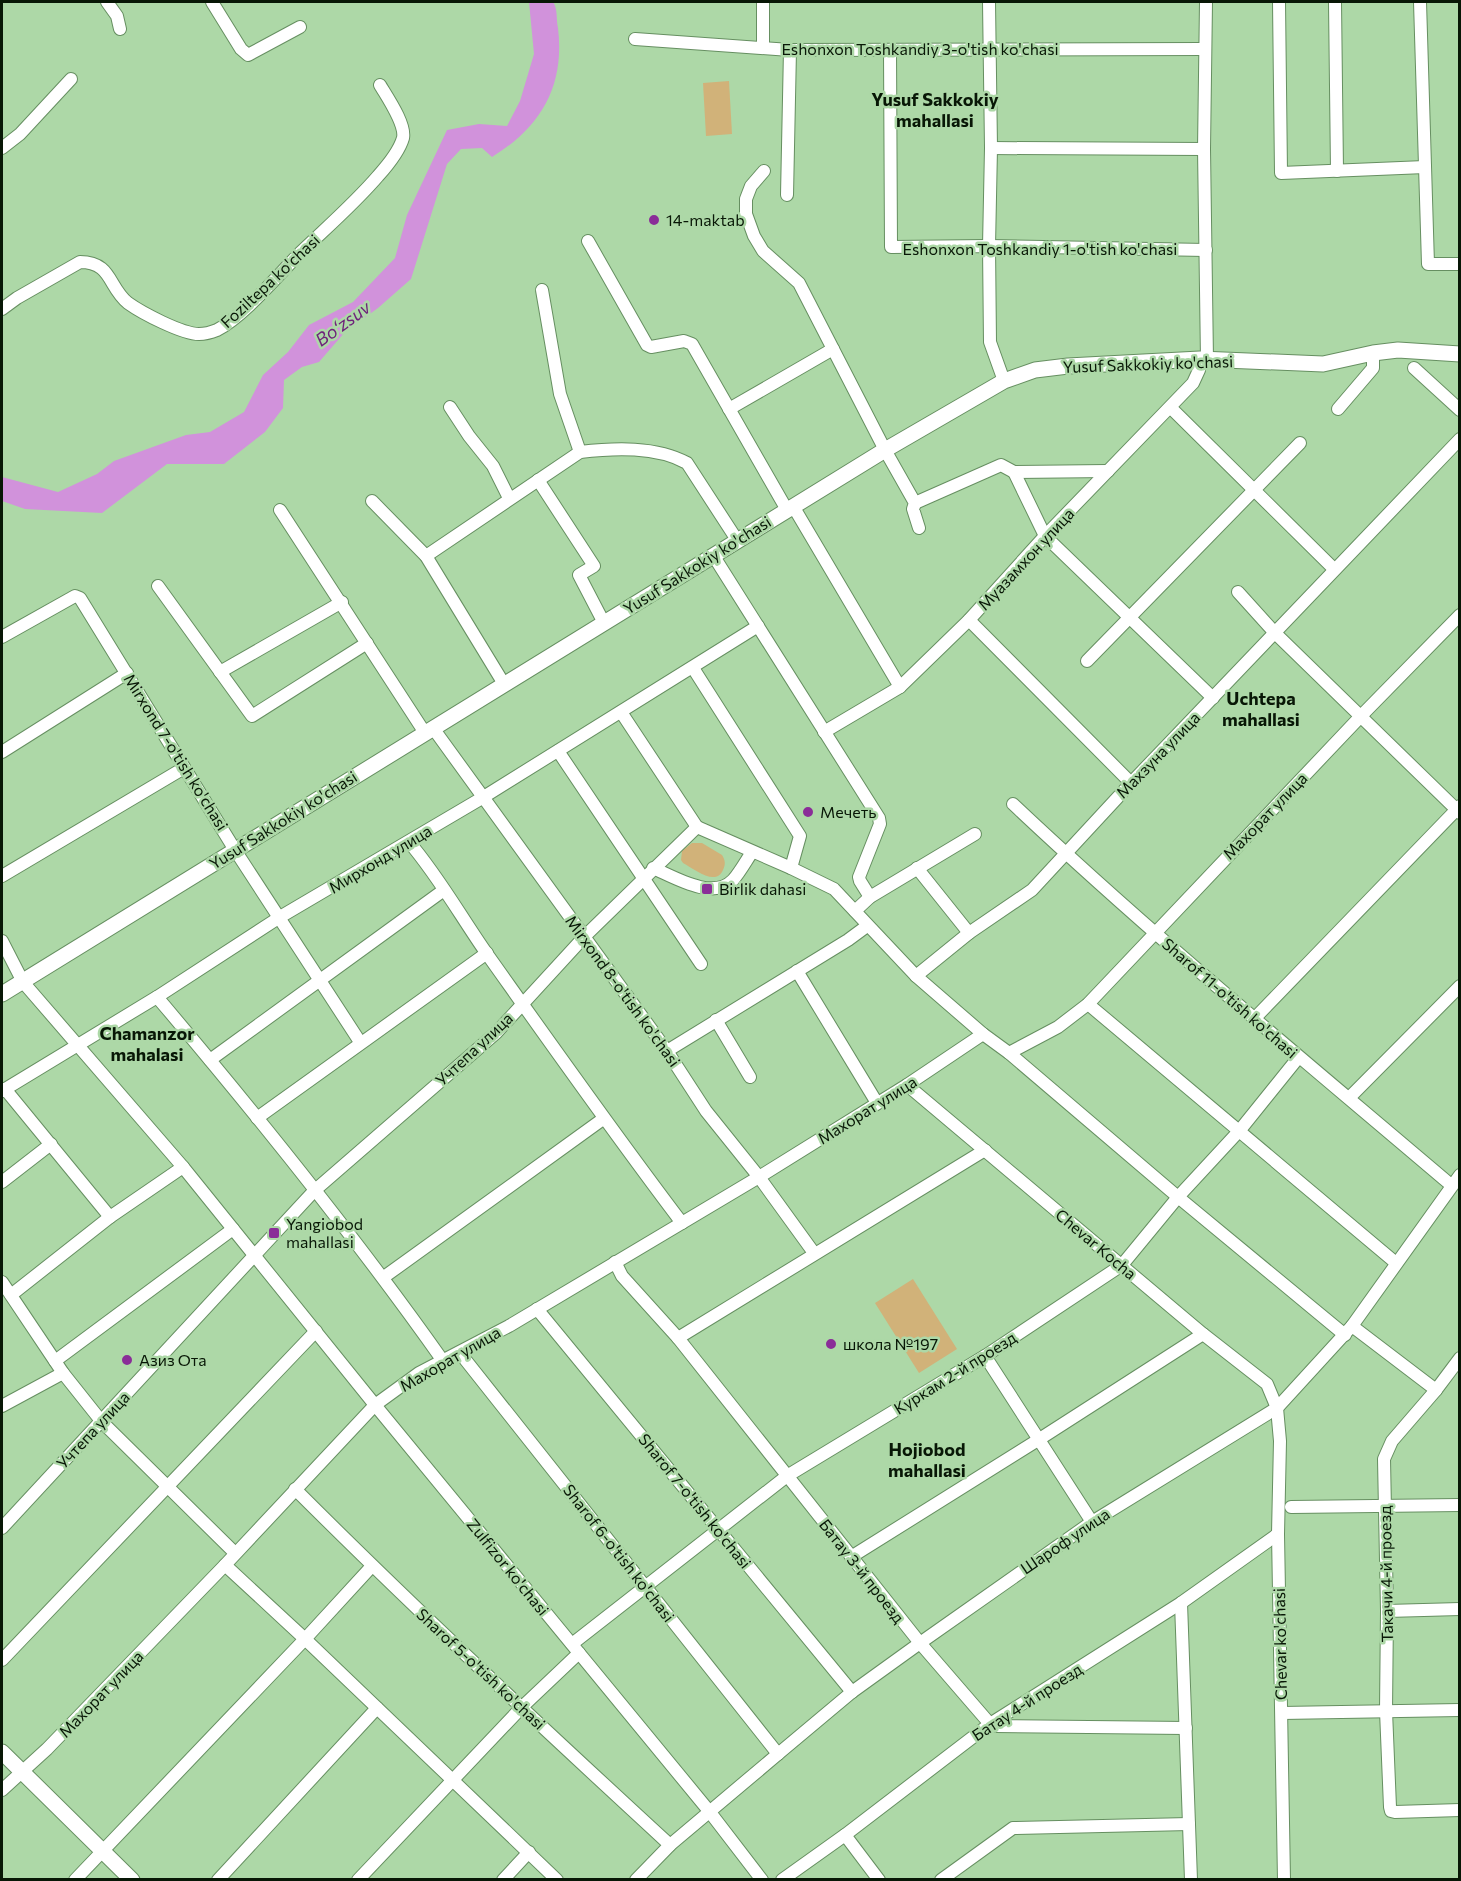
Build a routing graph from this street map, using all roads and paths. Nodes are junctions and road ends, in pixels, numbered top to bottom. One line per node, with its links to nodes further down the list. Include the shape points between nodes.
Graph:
1 (107, 2): 10 (street)
2 (212, 2): 9 (street, via 248,55)
3 (763, 2): 12 (street)
4 (989, 2): 16 (street)
5 (1206, 2): 13 (street)
6 (1279, 2): 24 (street, via 1281,173)
7 (1335, 2): 24 (street)
8 (1420, 2): 22 (street)
9 (300, 27)
10 (120, 29)
11 (635, 39): 12 (street, Eshonxon Toshkandiy 3-o'tish ko'chasi)
12 (763, 47): 14 (street, Eshonxon Toshkandiy 3-o'tish ko'chasi)
13 (1205, 49): 16 (street, Eshonxon Toshkandiy 3-o'tish ko'chasi); 21 (street)
14 (790, 50): 15 (street, Eshonxon Toshkandiy 3-o'tish ko'chasi); 25 (street)
15 (890, 51): 16 (street, Eshonxon Toshkandiy 3-o'tish ko'chasi); 27 (street, Eshonxon Toshkandiy 1-o'tish ko'chasi, via 891,248)
16 (989, 51): 20 (street)
17 (71, 79): 19 (street)
18 (380, 85): 31 (street, Foziltepa ko'chasi, via 403,132 399,149 345,210 231,321 215,331 198,334 180,330 127,303 100,266 92,262 80,262)
19 (2, 148)
20 (992, 148): 21 (street); 27 (street)
21 (1204, 149): 28 (street)
22 (1425, 167): 24 (street); 29 (street, via 1428,264)
23 (764, 171): 32 (street, via 746,199 746,214 754,236 763,251 799,283)
24 (1337, 171)
25 (787, 195)
26 (588, 241): 40 (street, via 646,345 684,341 692,344)
27 (989, 246): 28 (street, Eshonxon Toshkandiy 1-o'tish ko'chasi); 37 (street, via 990,342)
28 (1206, 250): 35 (street)
29 (1460, 264)
30 (542, 290): 46 (street, via 560,394)
31 (2, 309)
32 (833, 349): 40 (street); 45 (street)
33 (1373, 353): 34 (main road, Yusuf Sakkokiy ko'chasi, via 1407,350); 35 (main road, Yusuf Sakkokiy ko'chasi, via 1314,364); 41 (street, via 1373,368)
34 (1460, 354)
35 (1204, 360): 37 (main road, Yusuf Sakkokiy ko'chasi, via 1051,368); 39 (street, Муазамхон улица, via 1193,383)
36 (1414, 368): 42 (street)
37 (1004, 381): 45 (main road, Yusuf Sakkokiy ko'chasi)
38 (450, 407): 51 (street, via 493,466)
39 (1171, 408): 47 (street, Муазамхон улица); 50 (street)
40 (729, 409): 54 (street)
41 (1338, 409)
42 (1460, 410)
43 (1460, 439): 61 (street, Махзуна улица)
44 (1300, 443): 50 (street)
45 (885, 450): 53 (street); 54 (main road, Yusuf Sakkokiy ko'chasi)
46 (580, 452): 49 (street); 58 (street, via 629,450 677,457 687,463)
47 (1108, 471): 48 (street); 57 (street, Муазамхон улица)
48 (1014, 472): 53 (street, via 1001,465); 57 (street)
49 (538, 480): 51 (street); 68 (street, via 594,566 579,575)
50 (1254, 491): 61 (street); 66 (street)
51 (509, 498): 60 (street)
52 (372, 501): 60 (street)
53 (915, 502): 56 (street, via 913,509)
54 (790, 508): 58 (main road, Yusuf Sakkokiy ko'chasi); 78 (street)
55 (280, 510): 64 (street, Mirxond 8-o'tish ko'chasi)
56 (919, 528)
57 (1045, 536): 66 (street); 67 (street, Муазамхон улица)
58 (737, 540): 59 (main road, Yusuf Sakkokiy ko'chasi)
59 (713, 555): 68 (main road, Yusuf Sakkokiy ko'chasi); 69 (street)
60 (426, 556): 77 (street)
61 (1334, 569): 70 (street, Махзуна улица)
62 (158, 586): 75 (street)
63 (1238, 592): 70 (street)
64 (342, 602): 72 (street, Mirxond 8-o'tish ko'chasi); 75 (street)
65 (1460, 615): 81 (street, Махорат улица)
66 (1129, 618): 73 (street); 79 (street)
67 (969, 620): 78 (street, Муазамхон улица); 87 (street)
68 (604, 623): 77 (main road, Yusuf Sakkokiy ko'chasi)
69 (758, 626): 74 (street, Мирхонд улица); 83 (street)
70 (1275, 633): 79 (street, Махзуна улица); 81 (street)
71 (2, 637): 76 (street, Mirxond 7-o'tish ko'chasi, via 78,596)
72 (367, 643): 75 (street, via 252,716); 82 (street, Mirxond 8-o'tish ko'chasi)
73 (1087, 661)
74 (693, 668): 80 (street, Мирхонд улица); 98 (street, via 800,836)
75 (220, 672)
76 (127, 673): 85 (street); 86 (street, Mirxond 7-o'tish ko'chasi)
77 (504, 684): 82 (main road, Yusuf Sakkokiy ko'chasi)
78 (900, 687): 83 (street, Муазамхон улица)
79 (1213, 698): 87 (street, Махзуна улица)
80 (621, 712): 84 (street, Мирхонд улица); 91 (street)
81 (1360, 717): 90 (street); 107 (street, Махорат улица)
82 (429, 731): 88 (street, Mirxond 8-o'tish ko'chasi); 94 (main road, Yusuf Sakkokiy ko'chasi)
83 (824, 732): 103 (street, via 879,818 859,877)
84 (558, 751): 88 (street, Мирхонд улица); 101 (street)
85 (2, 752)
86 (184, 768): 94 (street, Mirxond 7-o'tish ko'chasi); 100 (street)
87 (1131, 783): 96 (street, Махзуна улица)
88 (482, 798): 93 (street, Мирхонд улица); 109 (street, Mirxond 8-o'tish ko'chasi)
89 (1013, 804): 96 (street, Sharof 11-o'tish ko'chasi)
90 (1458, 809): 122 (street)
91 (697, 827): 95 (street); 97 (street, Учтепа улица)
92 (975, 834): 99 (street)
93 (409, 842): 102 (street); 105 (street, Мирхонд улица)
94 (236, 850): 105 (street, Mirxond 7-o'tish ko'chasi); 115 (main road, Yusuf Sakkokiy ko'chasi)
95 (752, 852): 97 (street, via 733,880 717,888 697,886); 98 (street)
96 (1066, 854): 107 (street, Sharof 11-o'tish ko'chasi); 108 (street, Махзуна улица, via 1032,890)
97 (653, 868): 101 (street, Учтепа улица)
98 (791, 868): 104 (street, via 834,889)
99 (916, 868): 103 (street); 108 (street)
100 (2, 876)
101 (643, 878): 109 (street, Учтепа улица); 112 (street)
102 (444, 890): 111 (street); 116 (street)
103 (870, 897): 104 (street)
104 (855, 911): 106 (street)
105 (280, 917): 116 (street, Mirxond 7-o'tish ko'chasi); 119 (street, Мирхонд улица)
106 (867, 926): 113 (street); 114 (street)
107 (1154, 932): 121 (street, Махорат улица); 122 (street, Sharof 11-o'tish ko'chasi)
108 (969, 933): 114 (street, Махзуна улица)
109 (585, 936): 120 (street, Учтепа улица); 127 (street, Mirxond 8-o'tish ko'chasi)
110 (2, 941): 115 (street, Zulfizor ko'chasi)
111 (487, 953): 120 (street); 125 (street)
112 (701, 964)
113 (797, 971): 123 (street); 135 (street)
114 (916, 976): 124 (street)
115 (23, 981): 118 (main road, Yusuf Sakkokiy ko'chasi); 126 (street, Zulfizor ko'chasi)
116 (322, 981): 125 (street, Mirxond 7-o'tish ko'chasi); 130 (street)
117 (1460, 986): 134 (street)
118 (2, 994)
119 (157, 998): 126 (street, Мирхонд улица); 130 (street)
120 (523, 1002): 137 (street); 146 (street, Учтепа улица, via 496,1033)
121 (1088, 1004): 128 (street, Махорат улица, via 1058,1027); 138 (street)
122 (1254, 1019): 129 (street, Sharof 11-o'tish ko'chasi)
123 (716, 1020): 127 (street); 131 (street)
124 (983, 1034): 128 (street); 132 (street, Махорат улица)
125 (360, 1042): 136 (street)
126 (78, 1046): 133 (street, Мирхонд улица); 141 (street, Zulfizor ko'chasi)
127 (667, 1051): 143 (street, Mirxond 8-o'tish ko'chasi, via 706,1111)
128 (1009, 1053): 147 (street)
129 (1298, 1058): 134 (street, Sharof 11-o'tish ko'chasi); 138 (street, Куркам 2-й проезд)
130 (210, 1060): 136 (street)
131 (750, 1077)
132 (907, 1085): 135 (street, Махорат улица); 140 (street, Chevar Kocha)
133 (3, 1090): 139 (street)
134 (1348, 1098): 145 (street, Sharof 11-o'tish ko'chasi)
135 (877, 1103): 143 (street, Махорат улица)
136 (257, 1118): 146 (street)
137 (603, 1119): 149 (street); 156 (street)
138 (1240, 1130): 147 (street, Куркам 2-й проезд); 154 (street)
139 (51, 1144): 144 (street); 148 (street)
140 (985, 1150): 151 (street); 155 (street, Chevar Kocha)
141 (183, 1167): 148 (street); 150 (street, Zulfizor ko'chasi)
142 (1460, 1175): 145 (street, Шароф улица)
143 (759, 1177): 149 (street, Махорат улица); 151 (street, Mirxond 8-o'tish ko'chasi)
144 (2, 1182)
145 (1451, 1185): 154 (street, Шароф улица)
146 (314, 1191): 152 (street, Учтепа улица); 156 (street)
147 (1178, 1197): 155 (street, Куркам 2-й проезд); 160 (street)
148 (110, 1217): 158 (street)
149 (682, 1223): 153 (street, Махорат улица)
150 (233, 1229): 152 (street, Zulfizor ko'chasi); 167 (street)
151 (814, 1253): 163 (street)
152 (254, 1254): 161 (street, Zulfizor ko'chasi); 174 (street, Учтепа улица)
153 (615, 1262): 159 (street, Махорат улица); 163 (street, Батау 3-й проезд, via 622,1276)
154 (1396, 1263): 160 (street, Шароф улица)
155 (1122, 1265): 162 (street, Chevar Kocha); 165 (street, Куркам 2-й проезд)
156 (384, 1277): 168 (street)
157 (2, 1282): 158 (street)
158 (11, 1295): 167 (street)
159 (537, 1309): 164 (street, Махорат улица); 184 (street, Sharof 7-o'tish ko'chasi)
160 (1349, 1330): 170 (street); 173 (street, Шароф улица)
161 (316, 1332): 171 (street, Zulfizor ko'chasi); 177 (street)
162 (1203, 1334): 173 (street, Chevar Kocha, via 1267,1384); 175 (street)
163 (678, 1338): 176 (street, Батау 3-й проезд)
164 (460, 1353): 168 (street, Махорат улица); 190 (street, Sharof 6-o'tish ko'chasi)
165 (986, 1356): 175 (street); 176 (street, Куркам 2-й проезд)
166 (1460, 1358): 170 (street, Такачи 4-й проезд)
167 (55, 1361): 169 (street)
168 (443, 1361): 171 (street, Махорат улица)
169 (63, 1373): 172 (street); 174 (street)
170 (1436, 1390): 181 (street, Такачи 4-й проезд, via 1386,1450)
171 (375, 1405): 178 (street, Махорат улица); 196 (street, Zulfizor ko'chasi)
172 (2, 1406)
173 (1277, 1408): 182 (street, Шароф улица); 185 (street, Chevar ko'chasi)
174 (102, 1422): 177 (street); 183 (street, Учтепа улица)
175 (1038, 1440): 182 (street); 187 (street)
176 (787, 1476): 184 (street, Куркам 2-й проезд); 187 (street, Батау 3-й проезд)
177 (167, 1487): 186 (street); 197 (street)
178 (295, 1489): 186 (street, Махорат улица); 189 (street, Sharof 5-o'tish ko'chasi)
179 (1460, 1505): 181 (street)
180 (1291, 1507): 181 (street)
181 (1385, 1507): 193 (street, Такачи 4-й проезд)
182 (1092, 1522): 195 (street, Шароф улица)
183 (2, 1528)
184 (719, 1530): 190 (street, Куркам 2-й проезд); 198 (street, Sharof 7-o'tish ko'chasi)
185 (1278, 1534): 191 (street, Батау 4-й проезд); 203 (street, Chevar ko'chasi)
186 (235, 1553): 188 (street, Махорат улица)
187 (851, 1557): 195 (street, Батау 3-й проезд)
188 (225, 1565): 194 (street); 208 (street, Махорат улица)
189 (372, 1566): 194 (street); 200 (street, Sharof 5-o'tish ko'chasi)
190 (646, 1586): 196 (street, Куркам 2-й проезд); 207 (street, Sharof 6-o'tish ko'chasi)
191 (1181, 1602): 204 (street, Батау 4-й проезд); 205 (street)
192 (1460, 1609): 193 (street)
193 (1387, 1611): 202 (street, Такачи 4-й проезд)
194 (305, 1639): 199 (street); 216 (street)
195 (920, 1643): 198 (street, Шароф улица); 204 (street, Батау 3-й проезд)
196 (575, 1649): 200 (street, Куркам 2-й проезд); 212 (street, Zulfizor ko'chasi)
197 (2, 1660)
198 (852, 1692): 207 (street, Шароф улица)
199 (377, 1708): 209 (street); 220 (street)
200 (521, 1708): 209 (street, Куркам 2-й проезд); 215 (street, Sharof 5-o'tish ko'chasi)
201 (1460, 1710): 202 (street)
202 (1386, 1711): 203 (street); 211 (street, Такачи 4-й проезд, via 1391,1811)
203 (1282, 1713): 230 (street, Chevar ko'chasi)
204 (990, 1724): 205 (street); 214 (street, Батау 4-й проезд)
205 (1186, 1728): 213 (street)
206 (2, 1752): 208 (main road)
207 (778, 1754): 212 (street, Шароф улица)
208 (22, 1772): 210 (street, Махорат улица); 216 (main road)
209 (454, 1780): 217 (street); 221 (street, Куркам 2-й проезд)
210 (2, 1790)
211 (1460, 1810)
212 (709, 1811): 215 (street, Шароф улица); 225 (street, Zulfizor ko'chasi)
213 (1189, 1824): 228 (street, via 1013,1828); 229 (street)
214 (845, 1835): 226 (street, Батау 4-й проезд); 227 (street)
215 (670, 1845): 224 (street, Шароф улица)
216 (102, 1851): 218 (street); 219 (main road)
217 (530, 1852): 222 (street); 223 (street)
218 (75, 1880)
219 (132, 1880)
220 (218, 1880)
221 (358, 1880)
222 (503, 1880)
223 (557, 1880)
224 (636, 1880)
225 (762, 1880)
226 (782, 1880)
227 (879, 1880)
228 (941, 1880)
229 (1191, 1880)
230 (1284, 1880)

